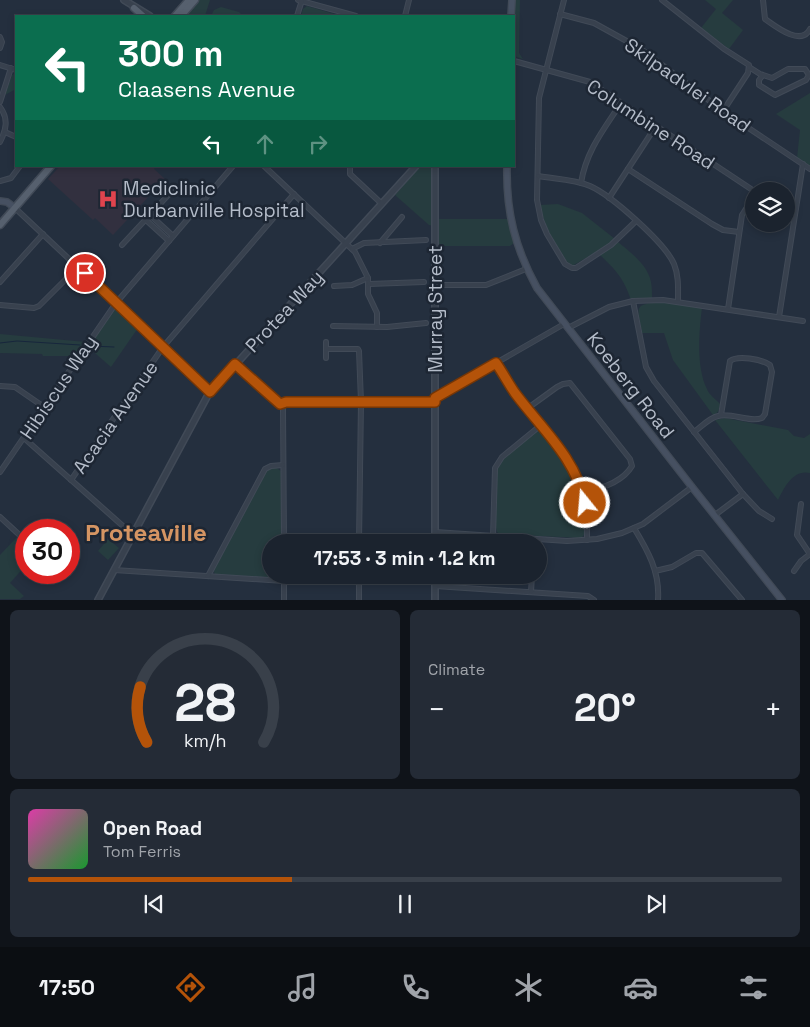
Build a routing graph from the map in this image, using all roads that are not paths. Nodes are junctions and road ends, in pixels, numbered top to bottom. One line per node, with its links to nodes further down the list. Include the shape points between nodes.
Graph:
1 (124, 0): 10 (street)
2 (189, 0): 14 (main road)
3 (195, 0): 15 (main road)
4 (300, 0): 16 (street); 17 (street)
5 (409, 0): 18 (street)
6 (511, 0): 19 (main road)
7 (564, 0): 11 (street)
8 (662, 0): 25 (street)
9 (763, 0): 20 (street, via 765,19 786,34 804,36)
10 (134, 8): 12 (main road); 13 (street)
11 (560, 14): 27 (street); 33 (street, Skilpadvlei Road, via 594,23 641,49)
12 (142, 15)
13 (148, 15)
14 (176, 15)
15 (183, 15)
16 (297, 15)
17 (352, 15)
18 (405, 15)
19 (510, 15)
20 (810, 29)
21 (0, 37): 22 (street)
22 (0, 48)
23 (515, 61): 27 (street, Columbine Road)
24 (0, 65): 26 (street)
25 (749, 67): 29 (street); 33 (street)
26 (11, 68): 28 (street); 30 (street)
27 (546, 69): 31 (street, Columbine Road, via 590,82); 49 (street, via 538,101)
28 (15, 70)
29 (763, 75): 29 (street, via 774,78 792,68 805,69 809,75 806,80 776,96 760,86 758,82)
30 (0, 102)
31 (621, 103): 34 (street, Columbine Road); 51 (street, via 591,149)
32 (0, 107): 35 (street, via 4,113)
33 (723, 111): 38 (street, Skilpadvlei Road)
34 (656, 126): 47 (street); 52 (street, Columbine Road)
35 (5, 132): 36 (street); 37 (street)
36 (15, 137)
37 (0, 142)
38 (803, 164): 48 (street, Skilpadvlei Road); 59 (street)
39 (19, 167): 50 (street, via 11,178)
40 (50, 167): 58 (main road)
41 (232, 167): 68 (street, Hibiscus Way)
42 (265, 167): 54 (street)
43 (350, 167): 57 (street, via 350,174)
44 (415, 167): 57 (street, Protea Way)
45 (435, 167): 81 (street, Murray Street)
46 (507, 167): 76 (main road, Koeberg Road, via 510,216)
47 (628, 168): 55 (street); 66 (street, via 712,224 723,230)
48 (810, 169)
49 (538, 176): 51 (street); 64 (street, via 537,200 542,224 568,267 576,268 602,252)
50 (0, 181)
51 (581, 183): 55 (street)
52 (745, 185)
53 (172, 191): 61 (street)
54 (294, 194): 71 (street); 95 (street, Acacia Avenue)
55 (609, 198): 64 (street)
56 (0, 200): 58 (main road)
57 (382, 204): 71 (street, Protea Way)
58 (15, 208): 65 (main road); 67 (street)
59 (796, 208): 88 (street)
60 (745, 210): 66 (street)
61 (150, 215): 63 (street); 68 (street)
62 (402, 217): 72 (street)
63 (146, 220): 70 (street); 73 (street)
64 (636, 221): 84 (street, via 671,258 676,272)
65 (0, 225)
66 (739, 232): 87 (street)
67 (44, 234): 75 (street); 78 (street)
68 (173, 236): 70 (street, Hibiscus Way)
69 (426, 240): 72 (street)
70 (169, 241): 85 (street, Hibiscus Way)
71 (346, 243): 74 (street); 99 (street, Protea Way)
72 (380, 243): 74 (street, via 362,244)
73 (122, 245)
74 (352, 249): 77 (street)
75 (78, 267): 85 (street); 86 (street, via 39,306)
76 (526, 269): 81 (street, via 482,285); 92 (main road, Koeberg Road)
77 (368, 278): 80 (street); 82 (street, via 352,285)
78 (0, 282)
79 (424, 282): 80 (street)
80 (369, 284): 93 (street)
81 (435, 285): 102 (street, Murray Street)
82 (334, 286)
83 (634, 301): 84 (street); 92 (street, via 609,307); 109 (street, via 643,354 650,374)
84 (678, 302): 87 (street)
85 (116, 303): 95 (street); 105 (street, Hibiscus Way)
86 (0, 305)
87 (728, 309): 88 (street)
88 (779, 317): 89 (street)
89 (803, 321)
90 (426, 323): 93 (street)
91 (333, 326): 93 (street)
92 (565, 326): 98 (street); 114 (main road, Koeberg Road)
93 (377, 327)
94 (326, 342): 96 (street)
95 (163, 347): 101 (street); 113 (street, Acacia Avenue)
96 (326, 349): 97 (street); 103 (street, via 358,349 360,352)
97 (326, 358)
98 (496, 363): 102 (street); 106 (street)
99 (235, 364): 101 (street, Protea Way); 104 (street)
100 (0, 386): 105 (street, via 15,387)
101 (210, 392): 128 (street, Protea Way)
102 (435, 400): 103 (street); 123 (street, Murray Street)
103 (361, 402): 104 (street); 125 (street)
104 (280, 404): 111 (street, via 283,411)
105 (44, 407): 110 (street, Hibiscus Way)
106 (528, 408): 108 (street); 115 (street, via 562,384 570,383 630,459 632,466 624,475 608,485)
107 (721, 415): 107 (street, via 763,417 772,372 770,365 738,358 730,361); 109 (street)
108 (541, 425): 115 (street, via 568,460); 127 (street, via 502,457 495,468)
109 (694, 432): 116 (street)
110 (24, 438): 112 (street, Hibiscus Way); 113 (street)
111 (284, 465): 124 (street); 135 (street, via 265,469)
112 (0, 472)
113 (71, 480): 128 (street)
114 (692, 487): 118 (main road, Koeberg Road); 121 (street)
115 (583, 492): 129 (street)
116 (743, 494): 118 (street); 120 (street, via 758,511)
117 (801, 504): 131 (street, via 797,536)
118 (715, 516): 140 (main road, Koeberg Road)
119 (0, 517): 122 (street)
120 (772, 519)
121 (634, 528): 129 (street); 133 (street)
122 (15, 531)
123 (435, 532): 126 (street)
124 (284, 534)
125 (359, 534)
126 (458, 534)
127 (493, 534)
128 (133, 535): 132 (street, Protea Way)
129 (587, 540): 130 (street)
130 (547, 541)
131 (810, 554): 134 (street)
132 (114, 570): 135 (street); 143 (street, Protea Way)
133 (655, 571): 148 (street); 149 (street, via 702,553)
134 (794, 571)
135 (208, 576): 136 (street)
136 (262, 580)
137 (284, 584): 144 (street)
138 (359, 584): 145 (street)
139 (531, 584): 142 (street)
140 (770, 585): 150 (main road, Koeberg Road); 151 (main road, via 775,586)
141 (435, 586): 142 (street); 146 (street)
142 (531, 592): 147 (street, via 588,596)
143 (98, 600)
144 (284, 600)
145 (359, 600)
146 (435, 600)
147 (594, 600)
148 (658, 600)
149 (742, 600)
150 (782, 600)
151 (786, 600)

